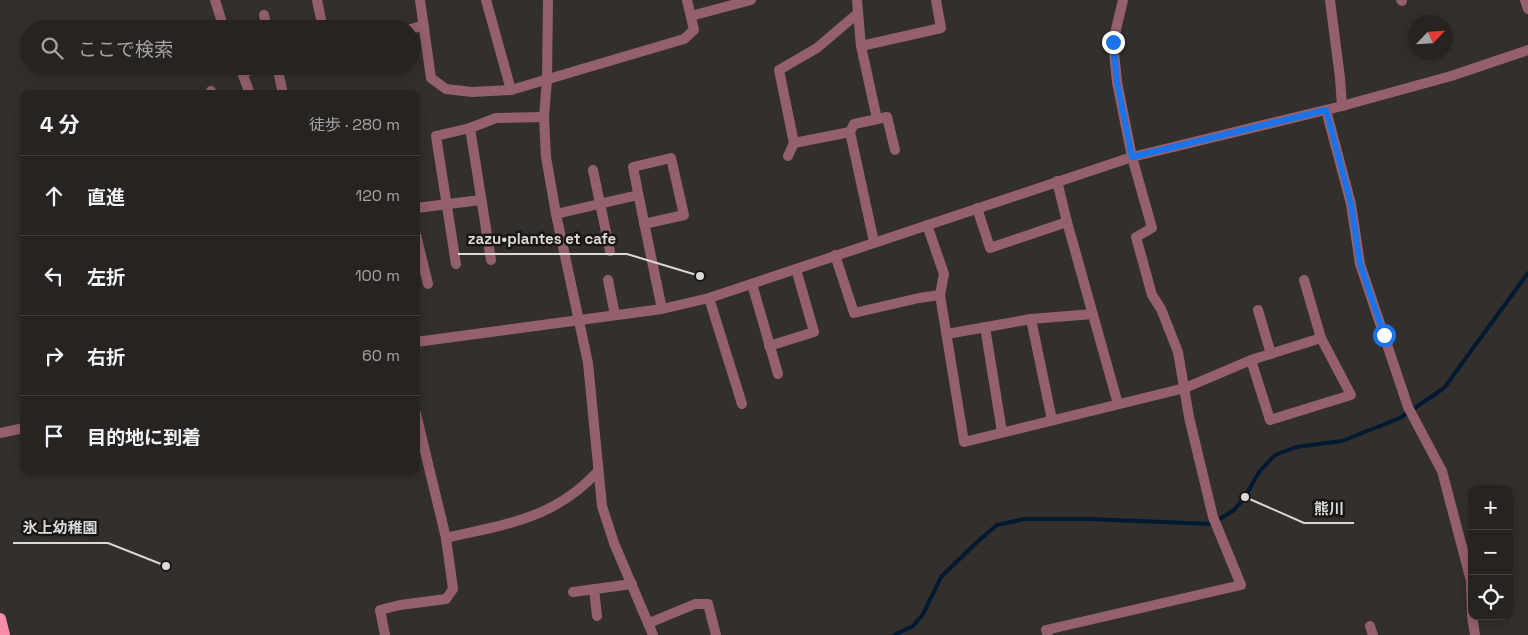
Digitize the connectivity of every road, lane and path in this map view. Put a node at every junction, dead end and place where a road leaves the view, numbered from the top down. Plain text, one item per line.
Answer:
1 (215, 0) edge
2 (317, 0) edge
3 (420, 0) edge
4 (486, 0) edge
5 (548, 0) edge
6 (687, 0) edge
7 (750, 0) edge
8 (857, 0) edge
9 (936, 0) edge
10 (1123, 0) edge
11 (1330, 0) edge
12 (1525, 0) edge
13 (1528, 9) edge
14 (858, 12) junction
15 (264, 15) dead end
16 (691, 16) junction
17 (221, 20) edge
18 (265, 20) edge
19 (321, 20) edge
20 (424, 25) junction
21 (420, 26) edge
22 (861, 46) junction
23 (1528, 50) edge
24 (243, 75) edge
25 (278, 75) edge
26 (547, 79) junction
27 (249, 90) edge
28 (282, 90) edge
29 (511, 90) junction
30 (1342, 106) junction
31 (1326, 110) junction
32 (544, 117) junction
33 (877, 119) junction
34 (470, 128) junction
35 (850, 132) junction
36 (794, 143) junction
37 (896, 150) dead end
38 (788, 156) dead end
39 (1132, 157) junction
40 (593, 170) dead end
41 (1057, 180) junction
42 (638, 195) junction
43 (480, 200) junction
44 (446, 204) junction
45 (600, 204) junction
46 (420, 207) edge
47 (977, 208) junction
48 (556, 214) junction
49 (1067, 222) junction
50 (644, 224) junction
51 (927, 224) junction
52 (874, 242) junction
53 (610, 250) dead end
54 (420, 251) edge
55 (835, 255) junction
56 (491, 260) dead end
57 (456, 264) dead end
58 (796, 269) junction
59 (608, 280) dead end
60 (1304, 280) dead end
61 (428, 284) dead end
62 (752, 284) junction
63 (940, 295) junction
64 (709, 298) junction
65 (662, 309) junction
66 (1258, 310) dead end
67 (1092, 314) junction
68 (614, 315) junction
69 (1031, 319) junction
70 (580, 320) junction
71 (985, 326) junction
72 (947, 334) junction
73 (1321, 338) junction
74 (420, 341) edge
75 (770, 346) junction
76 (1271, 354) junction
77 (1251, 360) junction
78 (778, 374) dead end
79 (1185, 388) junction
80 (742, 404) dead end
81 (1118, 404) junction
82 (1052, 420) junction
83 (20, 429) edge
84 (420, 431) edge
85 (1002, 432) junction
86 (0, 433) edge
87 (598, 471) junction
88 (446, 538) junction
89 (1469, 575) edge
90 (632, 584) junction
91 (594, 589) junction
92 (573, 592) dead end
93 (597, 616) dead end
94 (0, 618) edge
95 (1472, 620) edge
96 (649, 623) junction
97 (4, 635) edge
98 (385, 635) edge
99 (653, 635) edge
100 (716, 635) edge
101 (1048, 635) edge
102 (1474, 635) edge

1 - 17 street
2 - 19 street
3 - 20 street
4 - 29 street
5 - 26 street
6 - 16 street
7 - 16 street
8 - 14 street
9 - 22 street
10 - 39 street
11 - 30 street
12 - 13 street
14 - 22 street
14 - 36 street
15 - 18 street
16 - 26 street
20 - 21 street
20 - 29 street
22 - 33 street
23 - 30 street
24 - 27 street
25 - 28 street
26 - 29 street
26 - 32 street
30 - 31 street
31 - 39 street
31 - 89 street
32 - 34 street
32 - 48 street
33 - 35 street
33 - 37 street
34 - 43 street
34 - 44 street
35 - 36 street
35 - 52 street
36 - 38 street
39 - 41 street
39 - 79 street
40 - 45 street
41 - 47 street
41 - 49 street
42 - 45 street
42 - 50 street
42 - 50 street
43 - 44 street
43 - 56 street
44 - 46 street
44 - 57 street
45 - 48 street
45 - 53 street
47 - 49 street
47 - 51 street
48 - 70 street
49 - 67 street
50 - 65 street
51 - 52 street
51 - 63 street
52 - 55 street
54 - 61 street
55 - 58 street
55 - 63 street
58 - 62 street
58 - 75 street
59 - 68 street
60 - 73 street
62 - 64 street
62 - 75 street
63 - 72 street
64 - 65 street
64 - 80 street
65 - 68 street
66 - 76 street
67 - 69 street
67 - 81 street
68 - 70 street
69 - 71 street
69 - 82 street
70 - 74 street
70 - 87 street
71 - 72 street
71 - 85 street
72 - 85 street
73 - 76 street
73 - 77 street
75 - 78 street
76 - 77 street
77 - 79 street
79 - 81 street
79 - 101 street
81 - 82 street
82 - 85 street
83 - 86 street
84 - 88 street
87 - 88 street
87 - 90 street
88 - 98 street
90 - 91 street
90 - 96 street
91 - 92 street
91 - 93 street
94 - 97 main road
95 - 102 street
96 - 99 street
96 - 100 street

